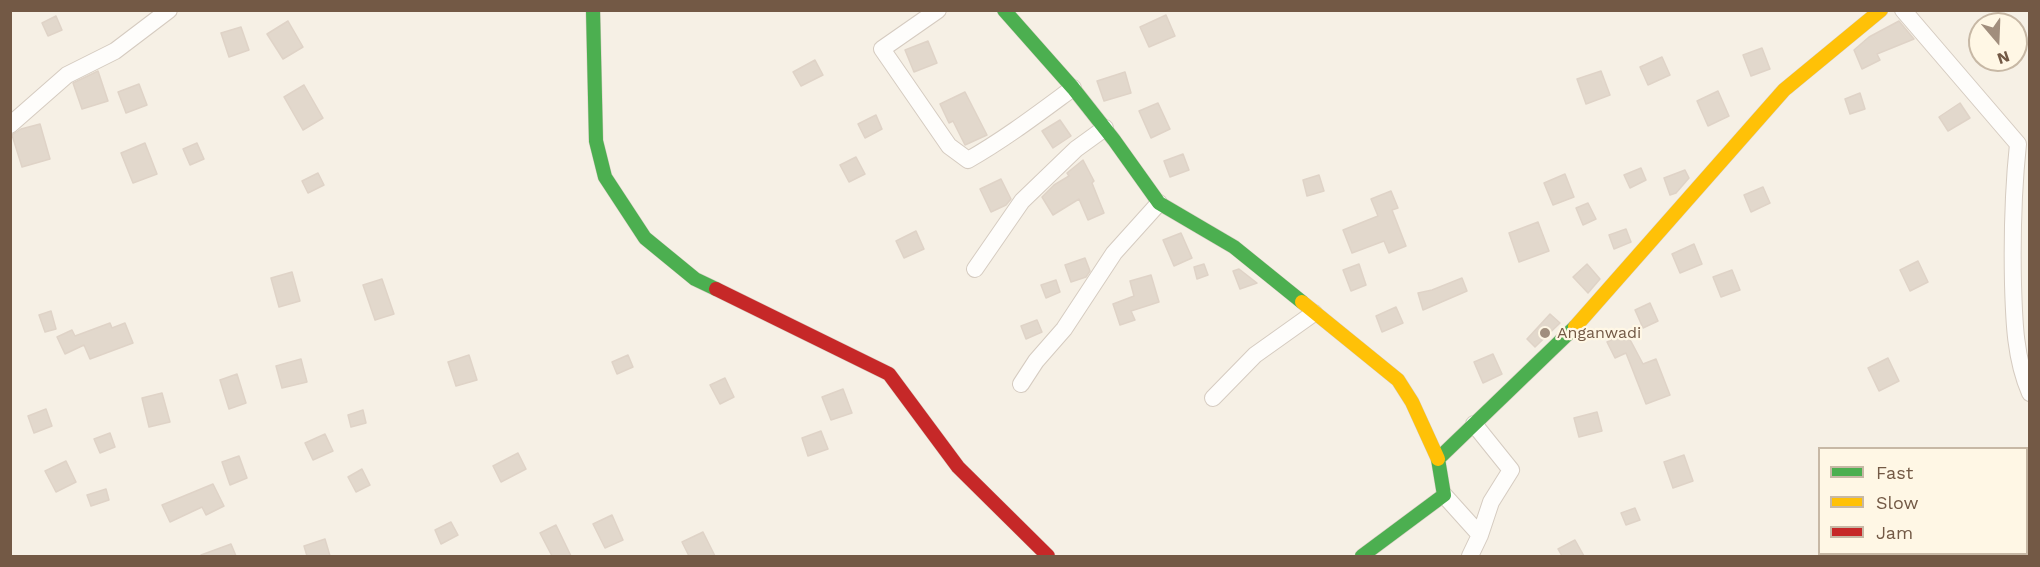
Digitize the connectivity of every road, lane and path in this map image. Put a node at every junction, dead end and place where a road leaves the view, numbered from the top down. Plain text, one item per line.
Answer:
1 (169, 10) edge
2 (593, 10) edge
3 (938, 10) edge
4 (1004, 10) edge
5 (1881, 10) edge
6 (1903, 10) edge
7 (1073, 88) junction
8 (10, 125) edge
9 (1105, 128) junction
10 (1159, 202) junction
11 (975, 269) dead end
12 (1314, 313) junction
13 (1021, 384) dead end
14 (2030, 393) edge
15 (1213, 398) dead end
16 (1474, 424) junction
17 (1437, 459) junction
18 (1444, 495) junction
19 (1480, 535) junction
20 (1048, 556) edge
21 (1362, 556) edge
22 (1470, 556) edge

1 - 8 street
2 - 20 street
3 - 7 street
4 - 7 street
5 - 16 street
6 - 14 street
7 - 9 street
9 - 10 street
9 - 11 street
10 - 12 street
10 - 13 street
12 - 15 street
12 - 17 street
16 - 17 street
16 - 19 street
17 - 18 street
18 - 19 street
18 - 21 street
19 - 22 street

